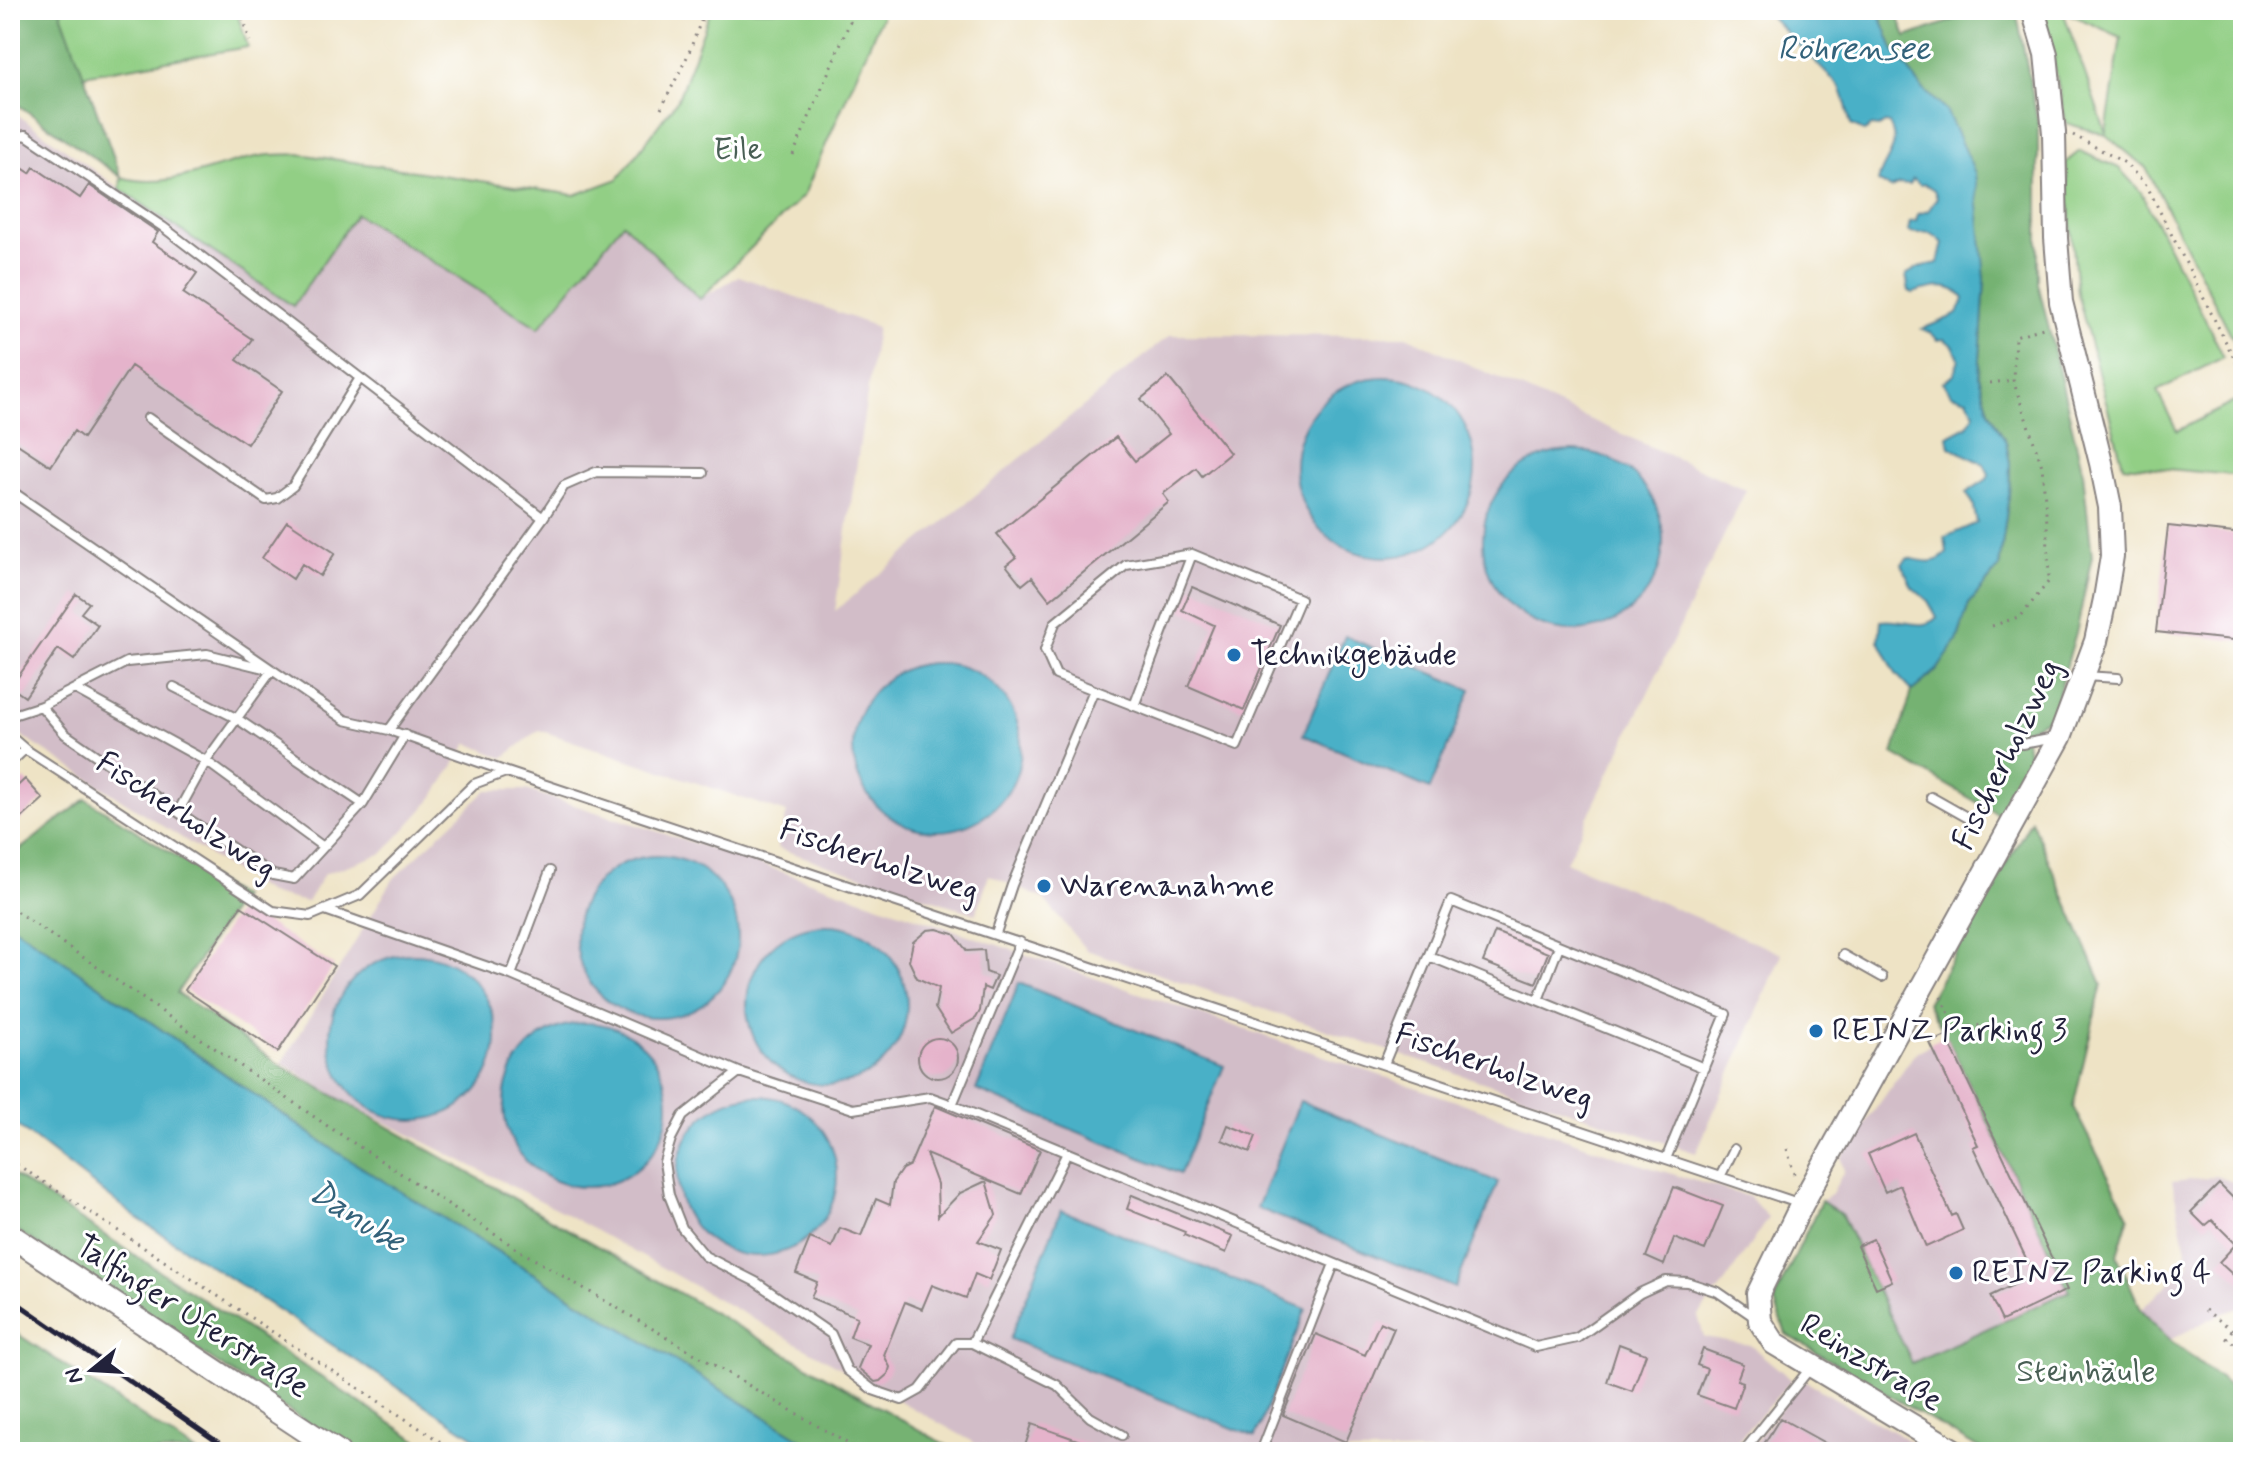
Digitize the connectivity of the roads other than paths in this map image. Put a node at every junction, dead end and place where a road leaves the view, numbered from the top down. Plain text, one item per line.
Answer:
1 (1909, 10) edge
2 (1921, 10) edge
3 (2033, 10) edge
4 (10, 138) edge
5 (360, 378) junction
6 (148, 418) dead end
7 (703, 473) dead end
8 (10, 490) edge
9 (543, 518) junction
10 (1192, 554) junction
11 (272, 670) junction
12 (2083, 676) junction
13 (2118, 678) dead end
14 (174, 687) dead end
15 (75, 689) junction
16 (1094, 690) junction
17 (41, 706) junction
18 (1134, 706) junction
19 (10, 716) edge
20 (236, 718) junction
21 (389, 730) junction
22 (405, 735) junction
23 (10, 736) edge
24 (2060, 737) junction
25 (2022, 744) dead end
26 (25, 749) junction
27 (206, 761) junction
28 (10, 763) edge
29 (507, 772) junction
30 (1931, 797) dead end
31 (363, 804) junction
32 (178, 812) junction
33 (1970, 819) dead end
34 (322, 846) junction
35 (550, 871) dead end
36 (325, 910) junction
37 (996, 933) junction
38 (1020, 942) junction
39 (1559, 946) junction
40 (1843, 955) dead end
41 (1429, 956) junction
42 (511, 975) junction
43 (1882, 977) dead end
44 (1538, 1000) junction
45 (1384, 1064) junction
46 (1704, 1068) junction
47 (739, 1072) junction
48 (952, 1105) junction
49 (1734, 1149) dead end
50 (1067, 1153) junction
51 (1666, 1159) junction
52 (1720, 1177) junction
53 (1802, 1204) junction
54 (10, 1235) edge
55 (1334, 1264) junction
56 (1760, 1321) junction
57 (972, 1343) junction
58 (1812, 1366) junction
59 (1122, 1435) dead end
60 (338, 1452) edge
61 (1261, 1452) edge
62 (1743, 1452) edge
63 (1956, 1452) edge

1 - 2 lane
3 - 12 street, Fischerholzweg
4 - 5 lane
5 - 6 lane
5 - 9 lane
7 - 9 lane
8 - 11 lane
9 - 21 lane
10 - 16 lane
10 - 18 lane
10 - 18 lane
11 - 15 lane
11 - 20 lane
11 - 21 lane
12 - 13 lane
12 - 24 street, Fischerholzweg
14 - 20 lane
15 - 17 lane
15 - 27 lane
16 - 18 lane
16 - 37 lane
17 - 19 lane
17 - 32 lane
20 - 27 lane
20 - 31 lane
21 - 22 lane
22 - 29 lane
22 - 31 lane
23 - 26 lane, Fischerholzweg
24 - 25 lane
24 - 53 street, Fischerholzweg
26 - 28 lane
26 - 36 lane, Fischerholzweg
27 - 32 lane
27 - 34 lane
29 - 36 lane, Fischerholzweg
29 - 37 lane, Fischerholzweg
30 - 33 lane
31 - 34 lane
32 - 34 lane
35 - 42 lane
36 - 42 lane
37 - 38 lane, Fischerholzweg
38 - 45 lane, Fischerholzweg
38 - 48 lane
39 - 41 lane
39 - 44 lane
39 - 46 lane
40 - 43 lane
41 - 44 lane
41 - 45 lane
42 - 47 lane
44 - 46 lane
45 - 51 lane, Fischerholzweg
46 - 51 lane
47 - 48 lane
47 - 57 lane
48 - 50 lane
49 - 52 lane
50 - 55 lane
50 - 57 lane
51 - 52 lane, Fischerholzweg
52 - 53 lane, Fischerholzweg
53 - 56 street, Fischerholzweg
54 - 60 street, Talfinger Uferstraße
55 - 56 lane
55 - 61 lane
56 - 58 street, Reinzstraße
57 - 59 lane
58 - 62 lane
58 - 63 street, Reinzstraße

